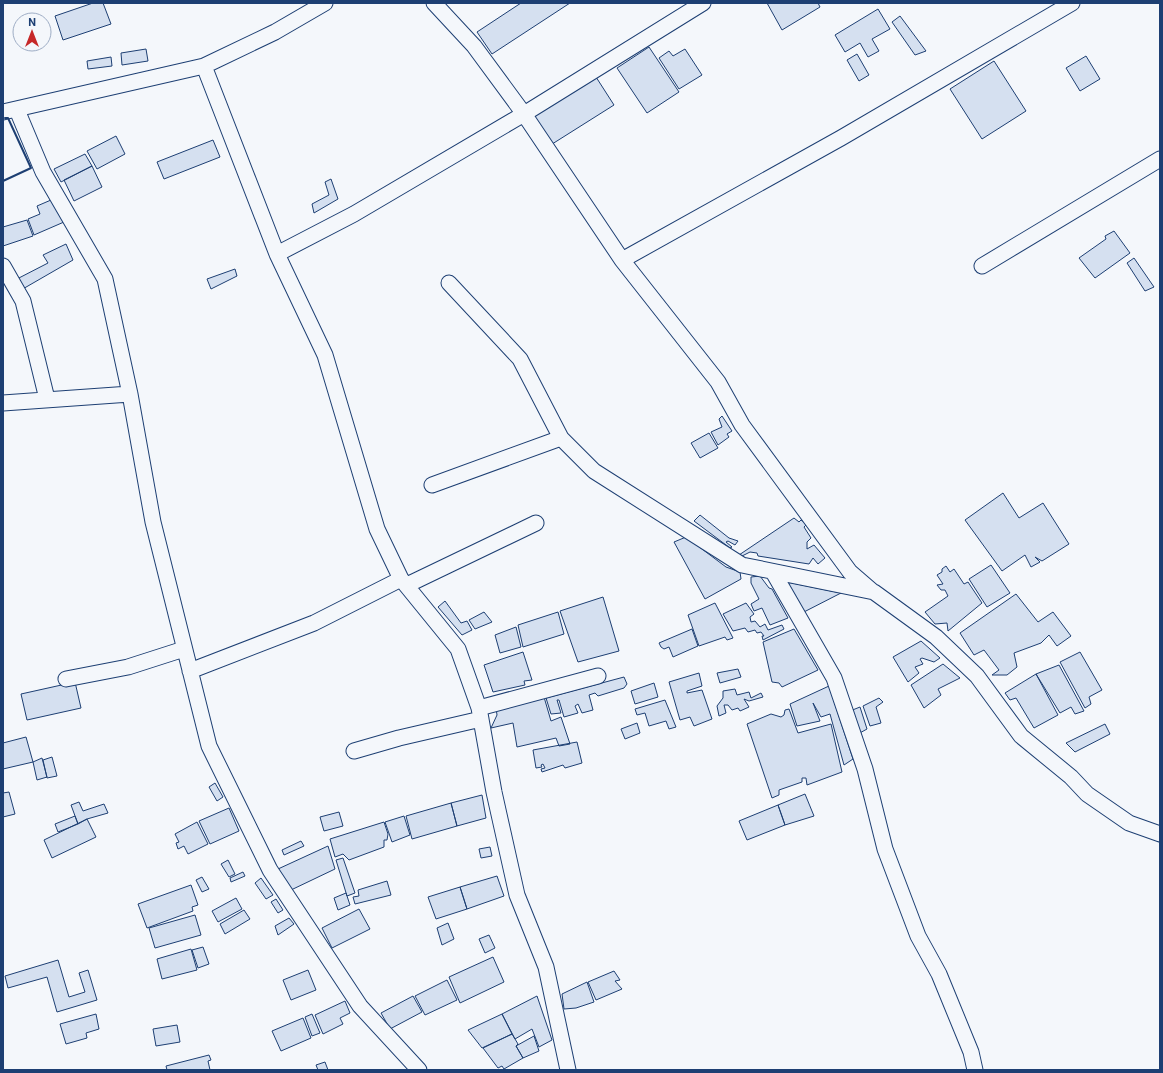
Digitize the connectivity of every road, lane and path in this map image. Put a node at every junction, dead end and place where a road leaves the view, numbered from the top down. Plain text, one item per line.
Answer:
1 (325, 3) edge
2 (434, 3) edge
3 (704, 3) edge
4 (1072, 3) edge
5 (204, 66) junction
6 (10, 111) edge
7 (524, 114) junction
8 (1160, 159) edge
9 (277, 254) junction
10 (622, 260) junction
11 (3, 266) edge
12 (982, 266) dead end
13 (449, 283) dead end
14 (130, 394) junction
15 (47, 399) junction
16 (3, 403) edge
17 (561, 438) junction
18 (432, 485) dead end
19 (536, 523) dead end
20 (773, 572) junction
21 (404, 582) junction
22 (874, 592) junction
23 (184, 649) junction
24 (190, 671) junction
25 (598, 676) dead end
26 (66, 679) dead end
27 (480, 713) junction
28 (354, 751) dead end
29 (1160, 834) edge
30 (419, 1070) edge
31 (568, 1070) edge
32 (975, 1070) edge

1 - 5 street
2 - 7 street
3 - 7 street
4 - 10 street
5 - 6 street
5 - 9 street
6 - 14 street
7 - 9 street
7 - 10 street
8 - 12 street
9 - 21 street
10 - 22 street
11 - 15 street
13 - 17 street
14 - 15 street
14 - 23 street
15 - 16 street
17 - 18 street
17 - 20 street
19 - 21 street
20 - 22 street
20 - 32 street
21 - 24 street
21 - 27 street
22 - 29 street
23 - 24 street
23 - 26 street
24 - 30 street
25 - 27 street
27 - 28 street
27 - 31 street

